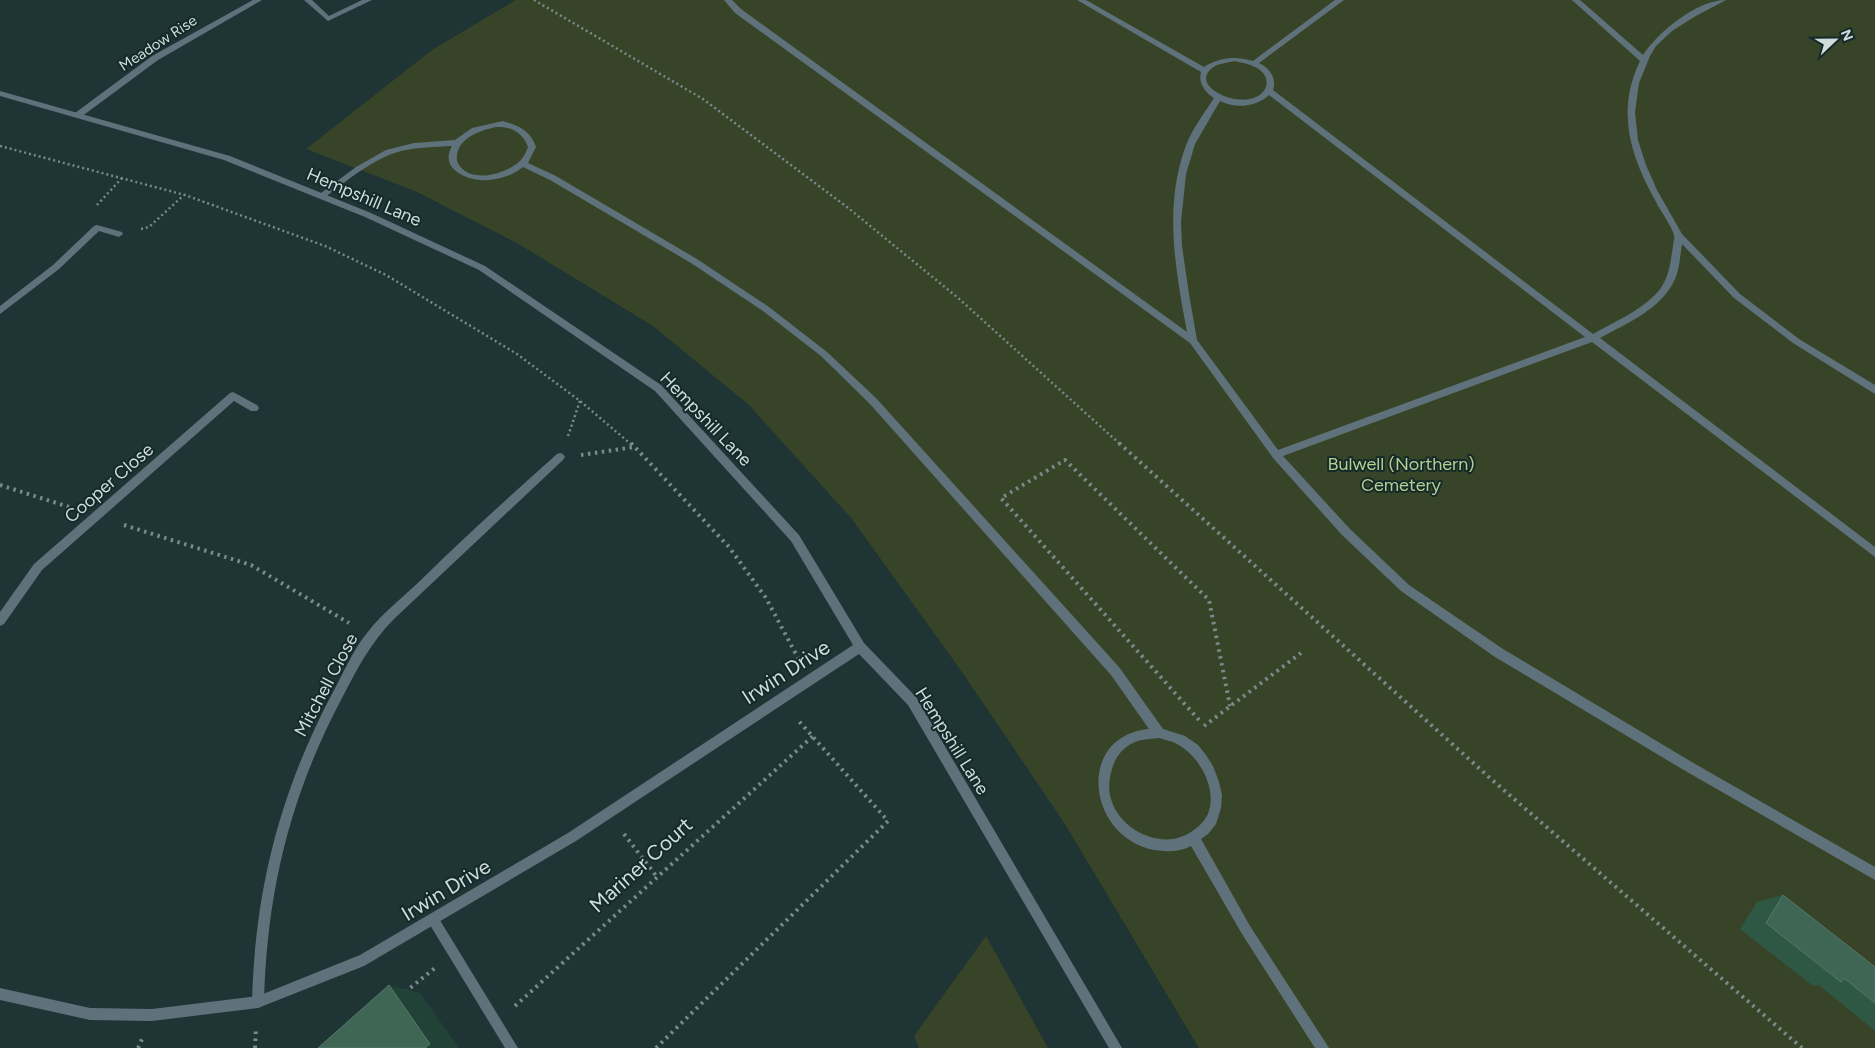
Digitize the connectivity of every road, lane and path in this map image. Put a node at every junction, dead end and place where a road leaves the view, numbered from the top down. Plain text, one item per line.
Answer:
1 (258, 0) edge
2 (308, 0) edge
3 (368, 0) edge
4 (534, 0) edge
5 (728, 0) edge
6 (1081, 0) edge
7 (1340, 0) edge
8 (1576, 0) edge
9 (1722, 0) edge
10 (1331, 3) edge
11 (1643, 59) junction
12 (1253, 64) junction
13 (1204, 70) junction
14 (1270, 92) junction
15 (0, 93) edge
16 (1218, 98) junction
17 (78, 115) junction
18 (457, 143) junction
19 (0, 146) edge
20 (522, 164) junction
21 (122, 178) junction
22 (185, 195) junction
23 (321, 196) junction
24 (97, 228) junction
25 (119, 234) joint
26 (1679, 236) junction
27 (0, 312) edge
28 (1593, 338) junction
29 (1193, 341) junction
30 (1875, 390) edge
31 (580, 401) junction
32 (254, 408) dead end
33 (635, 447) junction
34 (1276, 455) junction
35 (560, 458) junction
36 (0, 485) edge
37 (96, 516) junction
38 (1875, 553) edge
39 (0, 621) edge
40 (371, 636) junction
41 (860, 647) junction
42 (1301, 653) dead end
43 (808, 682) junction
44 (780, 700) junction
45 (1230, 706) junction
46 (1204, 726) junction
47 (1159, 733) junction
48 (812, 736) junction
49 (1184, 741) junction
50 (609, 813) junction
51 (1193, 837) junction
52 (1875, 874) edge
53 (657, 877) junction
54 (434, 921) junction
55 (452, 953) junction
56 (0, 994) edge
57 (399, 997) edge
58 (258, 1002) junction
59 (497, 1022) junction
60 (512, 1048) edge
61 (656, 1048) edge
62 (1116, 1048) edge
63 (1323, 1048) edge
64 (1802, 1048) edge

1 - 17 street, Meadow Rise
2 - 3 street
4 - 64 path
5 - 29 street
6 - 13 street
7 - 10 street
8 - 11 street
9 - 11 street
10 - 12 street
11 - 26 street
12 - 13 street
12 - 14 street
13 - 16 street
14 - 16 street
14 - 28 street
15 - 17 street, Hempshill Lane
16 - 29 street
17 - 23 street, Hempshill Lane
18 - 20 street
18 - 20 street
18 - 23 street
19 - 21 path
20 - 47 street
21 - 22 path
21 - 24 path
22 - 25 path
22 - 31 path
23 - 41 street, Hempshill Lane
24 - 25 street
24 - 27 street
26 - 28 street
26 - 30 street
28 - 34 street
28 - 38 street
29 - 34 street
31 - 33 path
31 - 35 path
32 - 37 street, Cooper Close
33 - 35 path
33 - 43 path
34 - 52 street
35 - 40 street, Mitchell Close
36 - 37 path
37 - 39 street, Cooper Close
37 - 40 path
40 - 58 street, Mitchell Close
41 - 43 street, Irwin Drive
41 - 62 street, Hempshill Lane
42 - 45 path
43 - 44 street, Irwin Drive
44 - 48 path
44 - 50 street, Irwin Drive
45 - 46 path
45 - 46 path
46 - 49 path
47 - 49 street
47 - 51 street
48 - 53 path, Mariner Court
48 - 61 path
49 - 51 street
50 - 53 path
50 - 54 street, Irwin Drive
51 - 63 street
53 - 59 path, Mariner Court
54 - 55 street
54 - 58 street, Irwin Drive
55 - 57 path
55 - 59 street
56 - 58 street, Irwin Drive
59 - 60 street

